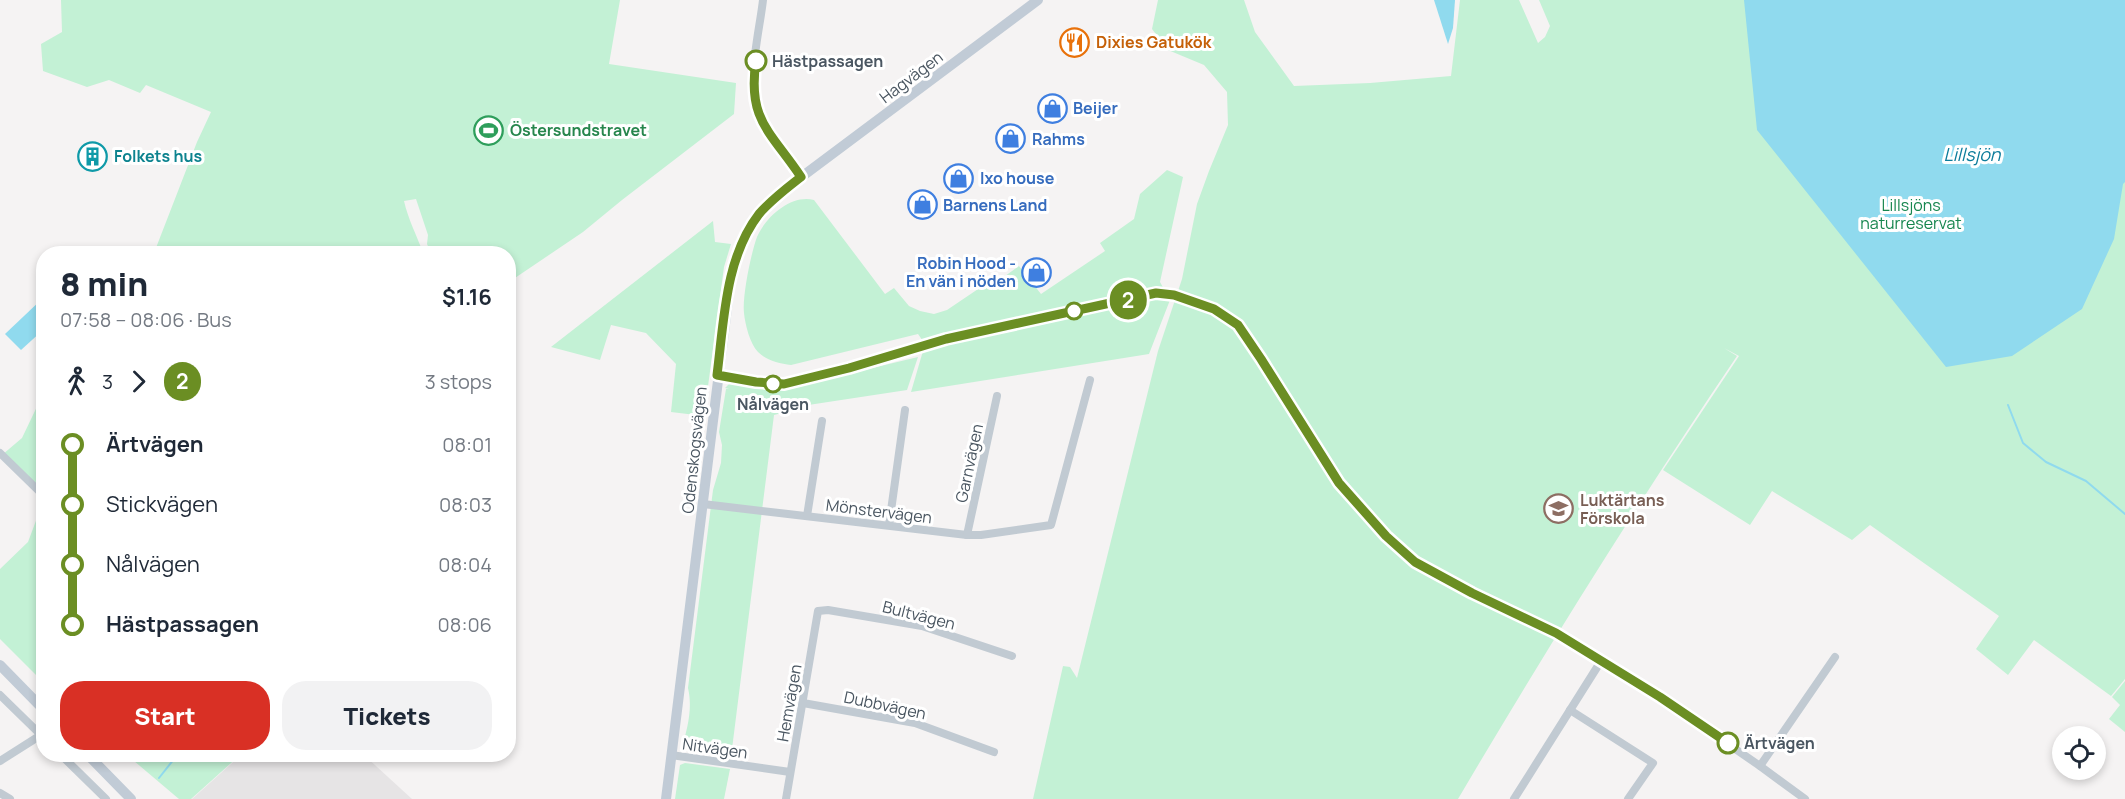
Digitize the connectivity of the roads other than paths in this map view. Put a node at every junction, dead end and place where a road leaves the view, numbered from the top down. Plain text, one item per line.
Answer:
1 (764, 0) edge
2 (1038, 0) edge
3 (801, 177) junction
4 (1090, 380) dead end
5 (997, 396) dead end
6 (905, 410) dead end
7 (822, 421) dead end
8 (0, 453) edge
9 (36, 488) edge
10 (703, 504) junction
11 (807, 516) junction
12 (889, 525) junction
13 (967, 535) junction
14 (818, 611) joint
15 (1556, 633) dead end
16 (1012, 656) dead end
17 (1835, 657) dead end
18 (1600, 661) junction
19 (0, 665) edge
20 (0, 695) edge
21 (36, 702) edge
22 (803, 703) junction
23 (1570, 710) junction
24 (36, 731) edge
25 (36, 740) edge
26 (994, 752) dead end
27 (671, 755) junction
28 (0, 761) edge
29 (68, 762) edge
30 (95, 762) edge
31 (1761, 766) junction
32 (790, 772) junction
33 (0, 793) edge
34 (10, 799) edge
35 (106, 799) edge
36 (131, 799) edge
37 (666, 799) edge
38 (786, 799) edge
39 (1514, 799) edge
40 (1628, 799) edge
41 (1805, 799) edge

1 - 3 street
2 - 3 street, Hagvägen
3 - 10 street, Odenskogsvägen
4 - 13 street, Mönstervägen
5 - 13 street, Garnvägen
6 - 12 street
7 - 11 street
8 - 9 street
10 - 11 street, Mönstervägen
10 - 27 street, Odenskogsvägen
11 - 12 street, Mönstervägen
12 - 13 street, Mönstervägen
14 - 16 street, Bultvägen
14 - 22 street, Hemvägen
15 - 18 street
17 - 31 street
18 - 23 street
18 - 31 street
19 - 21 street
20 - 24 street
22 - 26 street, Dubbvägen
22 - 32 street, Hemvägen
23 - 39 street
23 - 40 street
25 - 28 street
27 - 32 street, Nitvägen
27 - 37 street, Odenskogsvägen
29 - 35 street
30 - 36 street
31 - 41 street
32 - 38 street, Hemvägen
33 - 34 street

